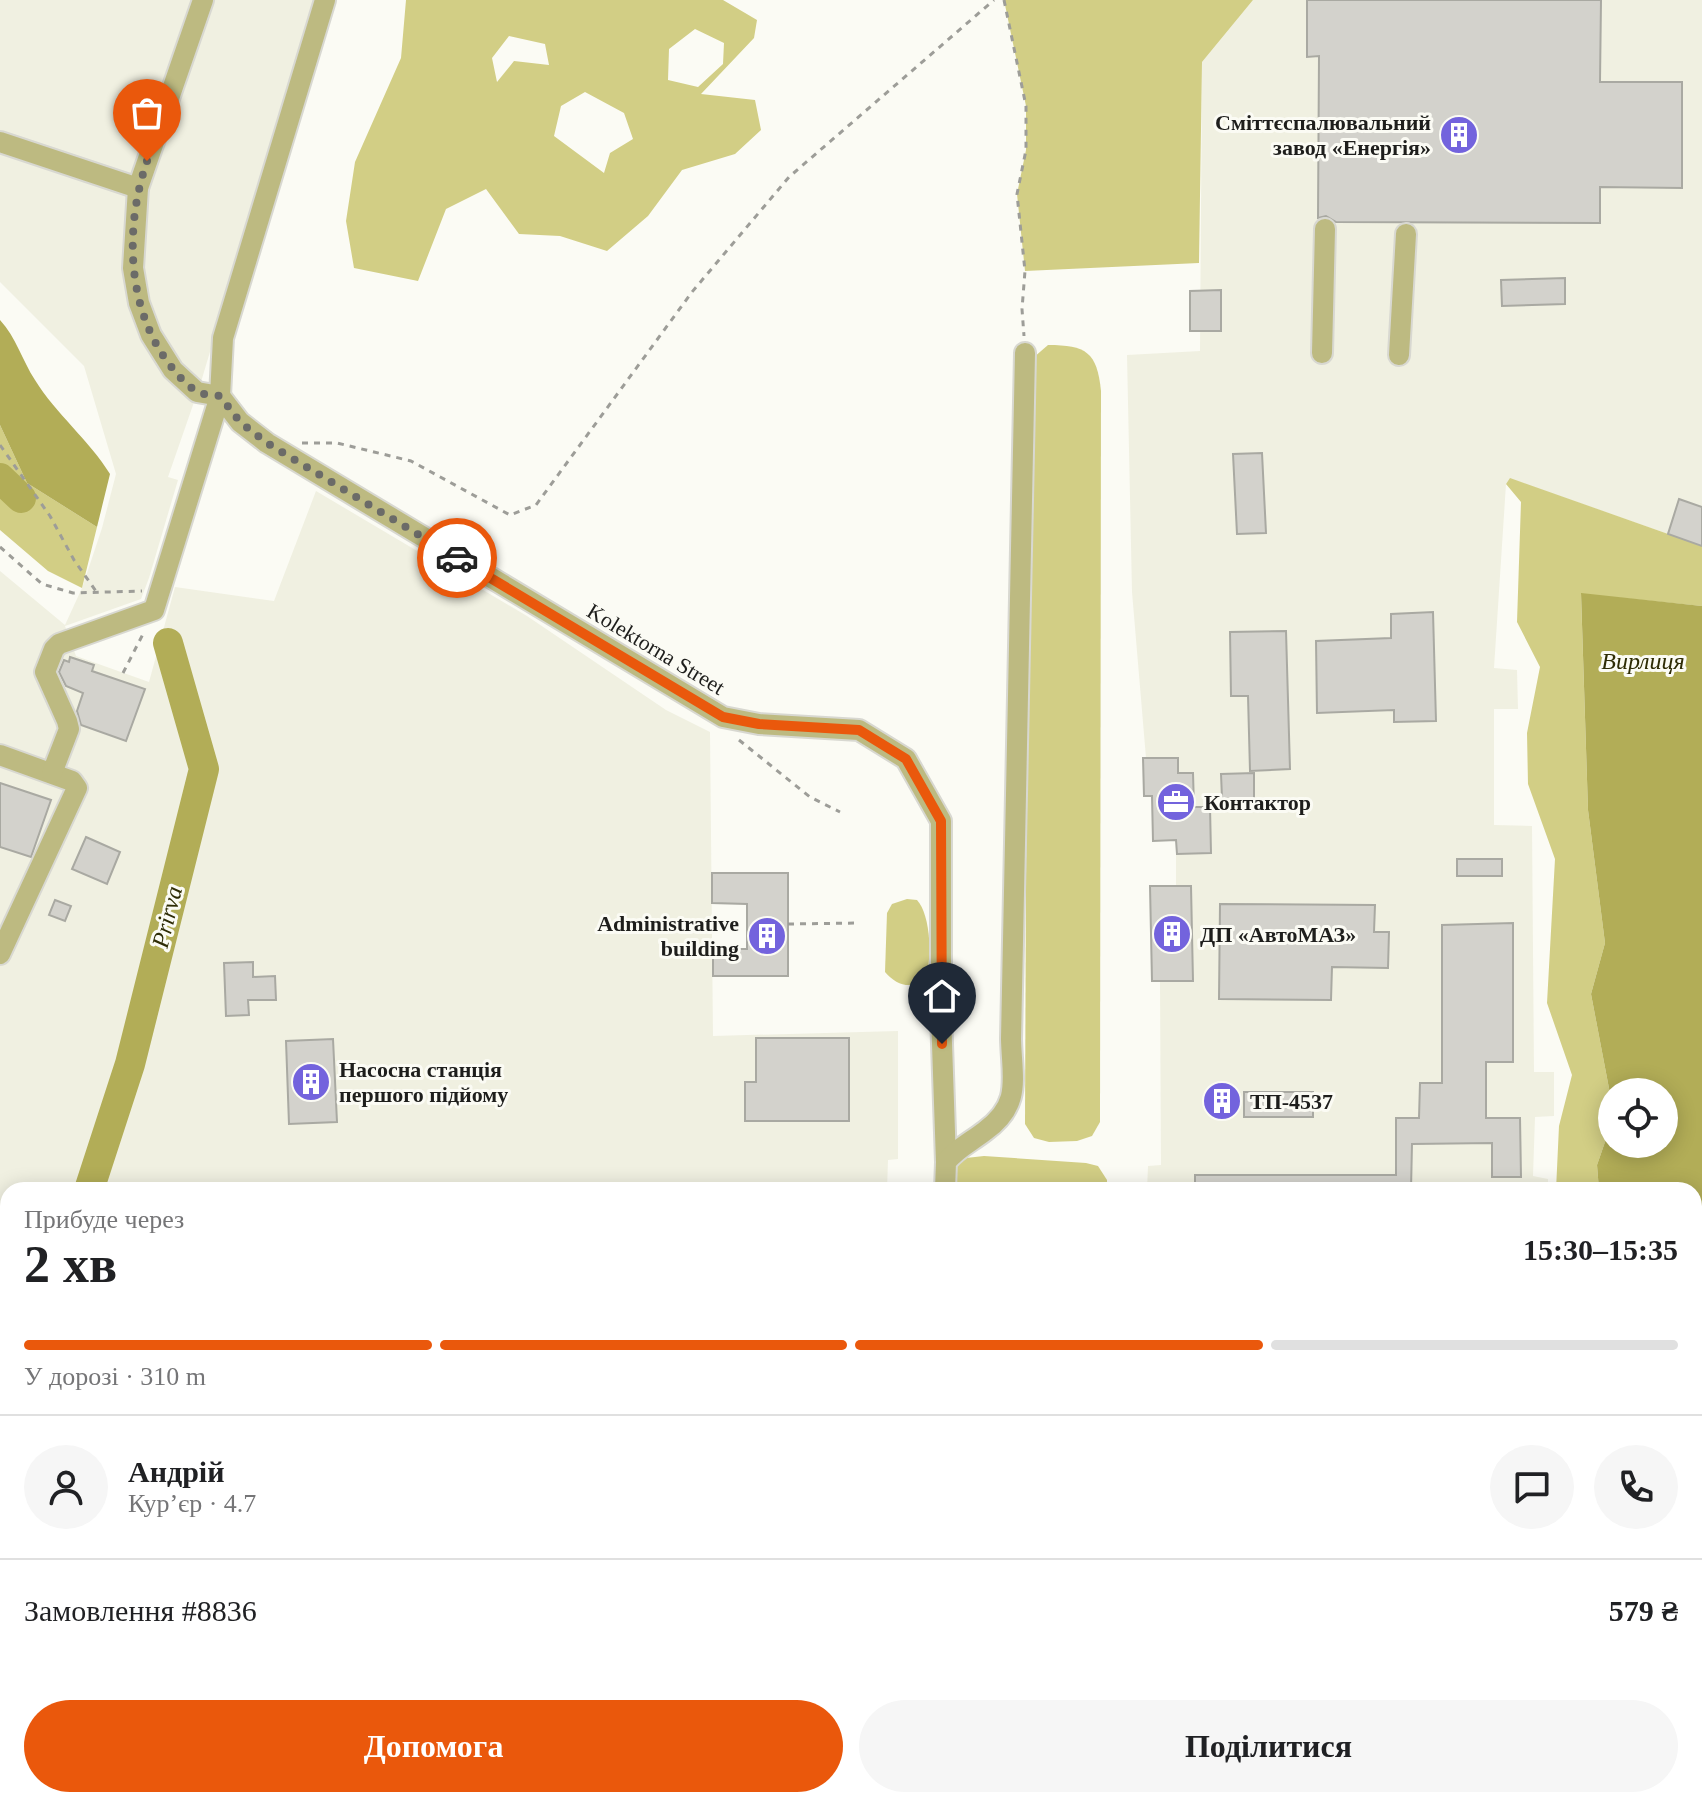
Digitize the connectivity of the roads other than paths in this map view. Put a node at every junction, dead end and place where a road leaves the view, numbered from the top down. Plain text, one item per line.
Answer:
1 (203, 0) edge
2 (325, 0) edge
3 (0, 142) edge
4 (138, 188) junction
5 (1325, 229) dead end
6 (1406, 234) dead end
7 (1025, 353) road end
8 (1322, 353) dead end
9 (1399, 355) dead end
10 (220, 396) junction
11 (0, 755) edge
12 (52, 773) junction
13 (0, 954) edge
14 (946, 1162) junction
15 (945, 1182) edge

1 - 4 street
2 - 10 street
3 - 4 street
4 - 10 street
5 - 8 street
6 - 9 street
7 - 14 street
10 - 12 street
10 - 14 street, Kolektorna Street
11 - 12 street
12 - 13 street
14 - 15 street, Kolektorna Street

